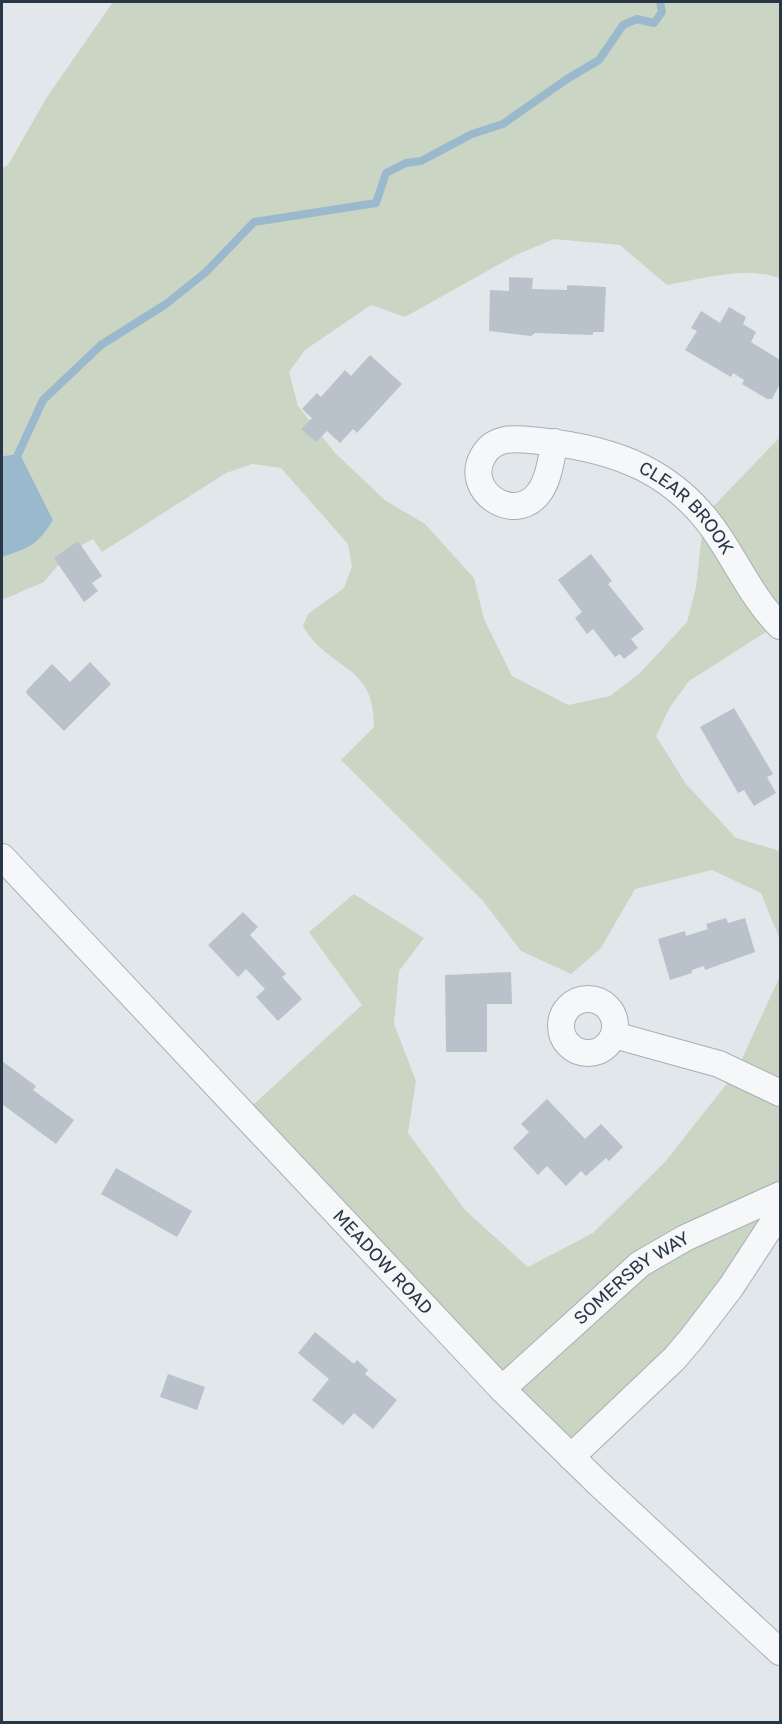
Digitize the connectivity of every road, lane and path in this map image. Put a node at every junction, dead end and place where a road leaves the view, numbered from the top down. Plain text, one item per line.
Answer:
1 (555, 442) dead end
2 (780, 626) edge
3 (2, 856) edge
4 (614, 1035) dead end
5 (780, 1093) edge
6 (780, 1195) edge
7 (780, 1212) edge
8 (502, 1389) junction
9 (571, 1456) junction
10 (780, 1652) edge

1 - 2 street, CLEAR BROOK
3 - 8 street, MEADOW ROAD
4 - 5 street
6 - 8 street, SOMERSBY WAY
7 - 9 street
8 - 9 street, MEADOW ROAD
9 - 10 street, MEADOW ROAD

